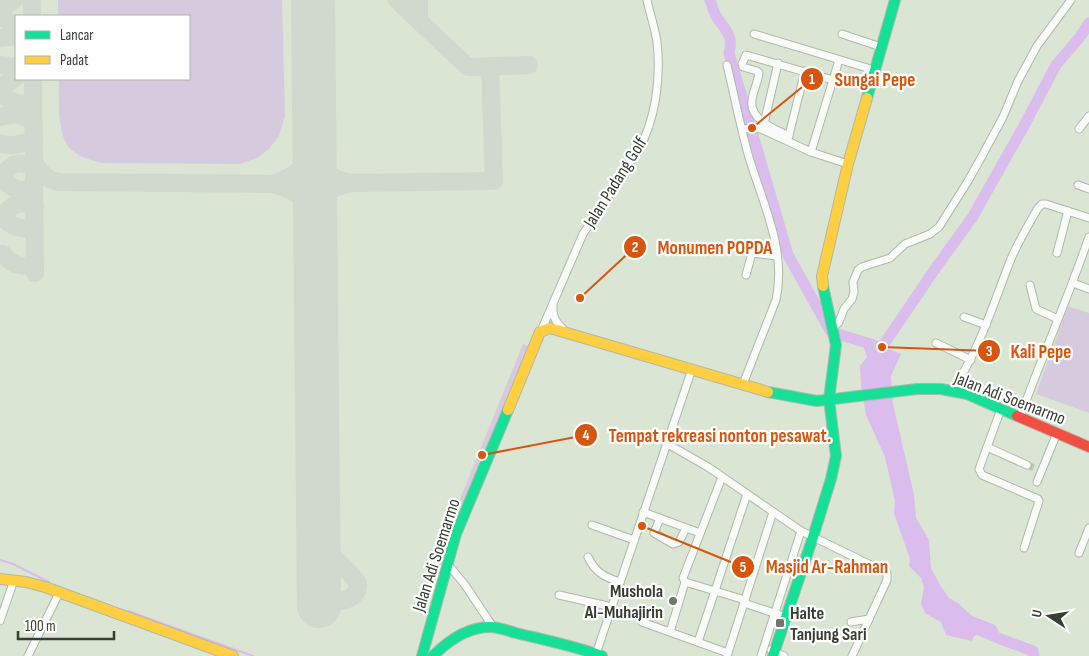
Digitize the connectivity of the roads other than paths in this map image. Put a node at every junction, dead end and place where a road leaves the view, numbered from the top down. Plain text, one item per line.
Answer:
1 (647, 0) edge
2 (895, 0) edge
3 (1071, 0) edge
4 (754, 34) dead end
5 (842, 34) dead end
6 (881, 47) junction
7 (839, 60) junction
8 (778, 63) junction
9 (727, 65) dead end
10 (874, 70) junction
11 (805, 71) junction
12 (833, 80) junction
13 (1089, 116) edge
14 (764, 124) junction
15 (749, 129) junction
16 (1079, 129) dead end
17 (788, 139) junction
18 (810, 152) junction
19 (848, 164) junction
20 (1078, 185) dead end
21 (1089, 189) edge
22 (1068, 210) junction
23 (1089, 218) edge
24 (1089, 237) edge
25 (1057, 253) dead end
26 (777, 256) junction
27 (746, 275) dead end
28 (1073, 283) junction
29 (1030, 285) dead end
30 (1089, 289) edge
31 (553, 300) junction
32 (964, 317) dead end
33 (1058, 319) junction
34 (986, 325) junction
35 (833, 329) junction
36 (545, 330) junction
37 (569, 333) junction
38 (936, 344) dead end
39 (530, 355) junction
40 (971, 360) junction
41 (692, 369) junction
42 (743, 384) junction
43 (952, 390) junction
44 (829, 399) junction
45 (1001, 409) junction
46 (1020, 417) junction
47 (1058, 433) junction
48 (666, 443) junction
49 (1089, 447) edge
50 (987, 448) junction
51 (1027, 465) tunnel mouth
52 (722, 477) junction
53 (1038, 482) dead end
54 (747, 494) junction
55 (643, 512) junction
56 (773, 512) junction
57 (660, 518) junction
58 (592, 525) dead end
59 (686, 528) junction
60 (1089, 528) edge
61 (800, 531) junction
62 (700, 533) junction
63 (813, 537) junction
64 (634, 540) junction
65 (796, 546) junction
66 (1024, 548) dead end
67 (809, 550) junction
68 (1079, 553) dead end
69 (588, 557) dead end
70 (447, 563) junction
71 (0, 579) edge
72 (14, 580) junction
73 (620, 582) junction
74 (685, 582) junction
75 (715, 592) junction
76 (59, 593) junction
77 (559, 595) dead end
78 (744, 602) junction
79 (612, 607) junction
80 (775, 613) junction
81 (786, 617) junction
82 (869, 619) junction
83 (0, 621) edge
84 (642, 622) dead end
85 (850, 622) dead end
86 (493, 627) junction
87 (670, 632) junction
88 (698, 642) junction
89 (764, 647) junction
90 (728, 654) edge
91 (777, 654) edge
92 (599, 655) edge
93 (28, 656) edge
94 (233, 656) edge
95 (422, 656) edge
96 (434, 656) edge
97 (761, 656) edge
98 (852, 656) edge

1 - 31 street, Jalan Padang Golf
2 - 6 main road
3 - 35 street
4 - 7 street
5 - 6 street
6 - 10 main road
7 - 10 street
7 - 12 street
8 - 11 street
8 - 14 street
8 - 14 street
9 - 15 street
10 - 19 main road
11 - 12 street
11 - 17 street
12 - 18 street
13 - 16 street
14 - 17 street
15 - 17 street
15 - 26 street
17 - 18 street
18 - 19 street
19 - 35 main road
20 - 21 street
22 - 23 street
22 - 25 street
22 - 34 street
24 - 28 street
26 - 27 street
26 - 42 street
28 - 30 street
28 - 33 street
29 - 33 street
31 - 36 street, Jalan Padang Golf
31 - 37 street
32 - 34 street
33 - 46 street
34 - 40 street
35 - 44 main road
36 - 37 main road
36 - 39 main road, Jalan Adi Soemarmo
37 - 39 main road, Jalan Adi Soemarmo
37 - 41 main road
38 - 40 street
39 - 70 main road, Jalan Adi Soemarmo
40 - 43 street
41 - 42 main road
41 - 48 street
42 - 44 main road
43 - 44 main road, Jalan Adi Soemarmo
43 - 45 main road, Jalan Adi Soemarmo
44 - 63 main road
45 - 46 main road, Jalan Adi Soemarmo
45 - 50 street
46 - 47 main road, Jalan Adi Soemarmo
47 - 49 main road, Jalan Adi Soemarmo
47 - 53 street
48 - 52 street
48 - 55 street
50 - 51 street
50 - 66 street
52 - 54 street
52 - 62 street
54 - 56 street
54 - 75 street
55 - 57 street
55 - 64 street
56 - 61 street
56 - 78 street
57 - 59 street
57 - 59 street
58 - 64 street
59 - 62 street
60 - 68 street
61 - 63 street
61 - 65 street
62 - 74 street
63 - 67 main road
63 - 82 street
64 - 73 street
65 - 67 street
65 - 80 street
67 - 81 main road
69 - 73 street
70 - 86 street
70 - 95 main road, Jalan Adi Soemarmo
71 - 72 main road
72 - 76 main road
72 - 83 street
73 - 79 street
74 - 75 street
74 - 87 street
75 - 78 street
75 - 88 street
76 - 93 street
76 - 94 main road
77 - 79 street
78 - 80 street
78 - 90 street
79 - 92 street
80 - 81 street
80 - 89 street
81 - 91 main road
82 - 85 street
82 - 98 street
84 - 87 street
86 - 92 main road
86 - 96 main road
87 - 88 street
88 - 90 street
89 - 91 street
89 - 97 street

